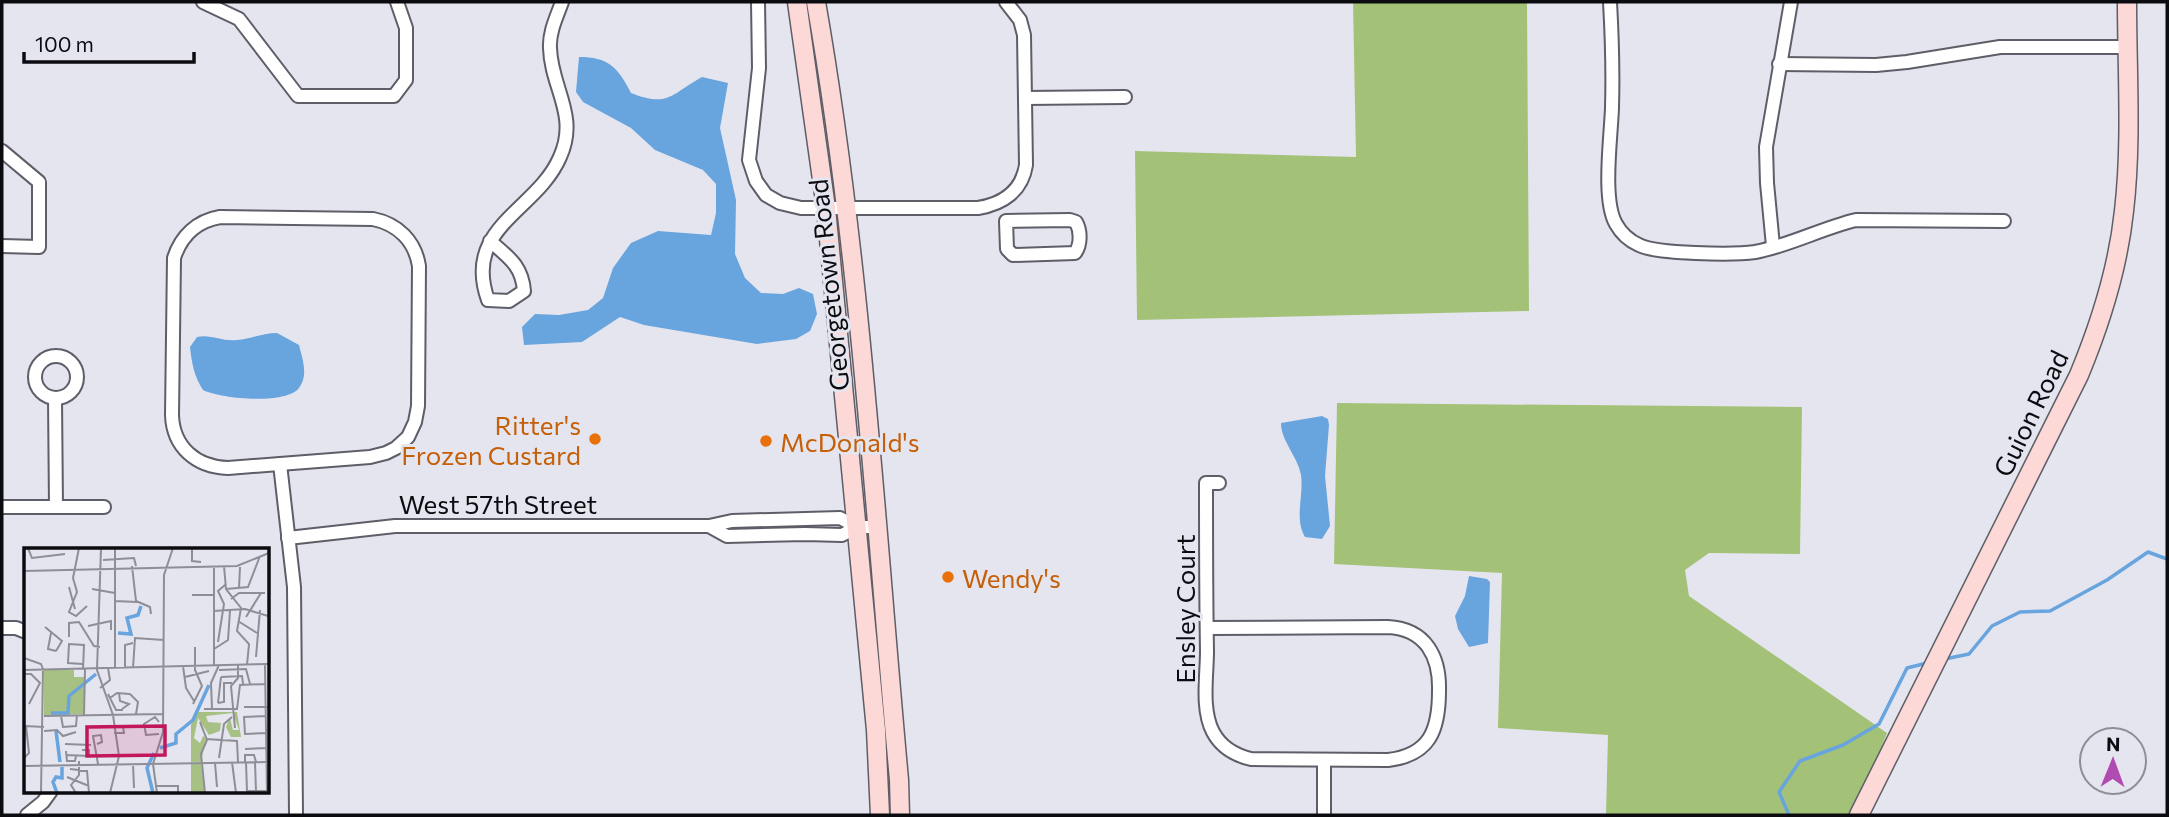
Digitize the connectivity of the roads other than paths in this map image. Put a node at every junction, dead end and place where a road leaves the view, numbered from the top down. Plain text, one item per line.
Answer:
1 (203, 2) edge
2 (397, 2) edge
3 (562, 2) edge
4 (758, 2) edge
5 (797, 2) edge
6 (817, 2) edge
7 (1006, 2) edge
8 (1610, 2) edge
9 (1791, 2) edge
10 (2127, 2) edge
11 (2127, 47) junction
12 (1779, 64) junction
13 (1125, 97) dead end
14 (1025, 98) junction
15 (2, 151) edge
16 (998, 203) junction
17 (826, 208) junction
18 (847, 209) junction
19 (1006, 221) junction
20 (2004, 221) dead end
21 (489, 241) junction
22 (2, 246) edge
23 (1773, 246) junction
24 (55, 398) dead end
25 (280, 464) junction
26 (1219, 483) dead end
27 (2, 507) edge
28 (56, 507) junction
29 (104, 507) dead end
30 (857, 527) junction
31 (877, 527) junction
32 (288, 538) junction
33 (2, 628) edge
34 (1206, 628) junction
35 (24, 631) edge
36 (1324, 760) junction
37 (50, 792) edge
38 (27, 815) edge
39 (296, 815) edge
40 (880, 815) edge
41 (900, 815) edge
42 (1324, 815) edge
43 (1859, 815) edge

1 - 2 street
3 - 21 street
4 - 17 street
5 - 17 main road, Georgetown Road
6 - 18 main road, Georgetown Road
7 - 14 street
8 - 23 street
9 - 12 street
10 - 11 main road, Guion Road
11 - 12 street
11 - 43 main road, Guion Road
12 - 23 street
13 - 14 street
14 - 16 street
15 - 22 street
16 - 18 street
16 - 19 street
17 - 18 street
17 - 30 main road, Georgetown Road
18 - 31 main road, Georgetown Road
19 - 19 street
20 - 23 street
21 - 21 street
24 - 28 street
25 - 25 street
25 - 32 street
26 - 34 street, Ensley Court
27 - 28 street
28 - 29 street
30 - 31 street, West 57th Street
30 - 32 street, West 57th Street
30 - 40 main road, Georgetown Road
31 - 41 main road, Georgetown Road
32 - 39 street
33 - 35 street
34 - 36 street, Ensley Court
34 - 36 street
36 - 42 street
37 - 38 street

